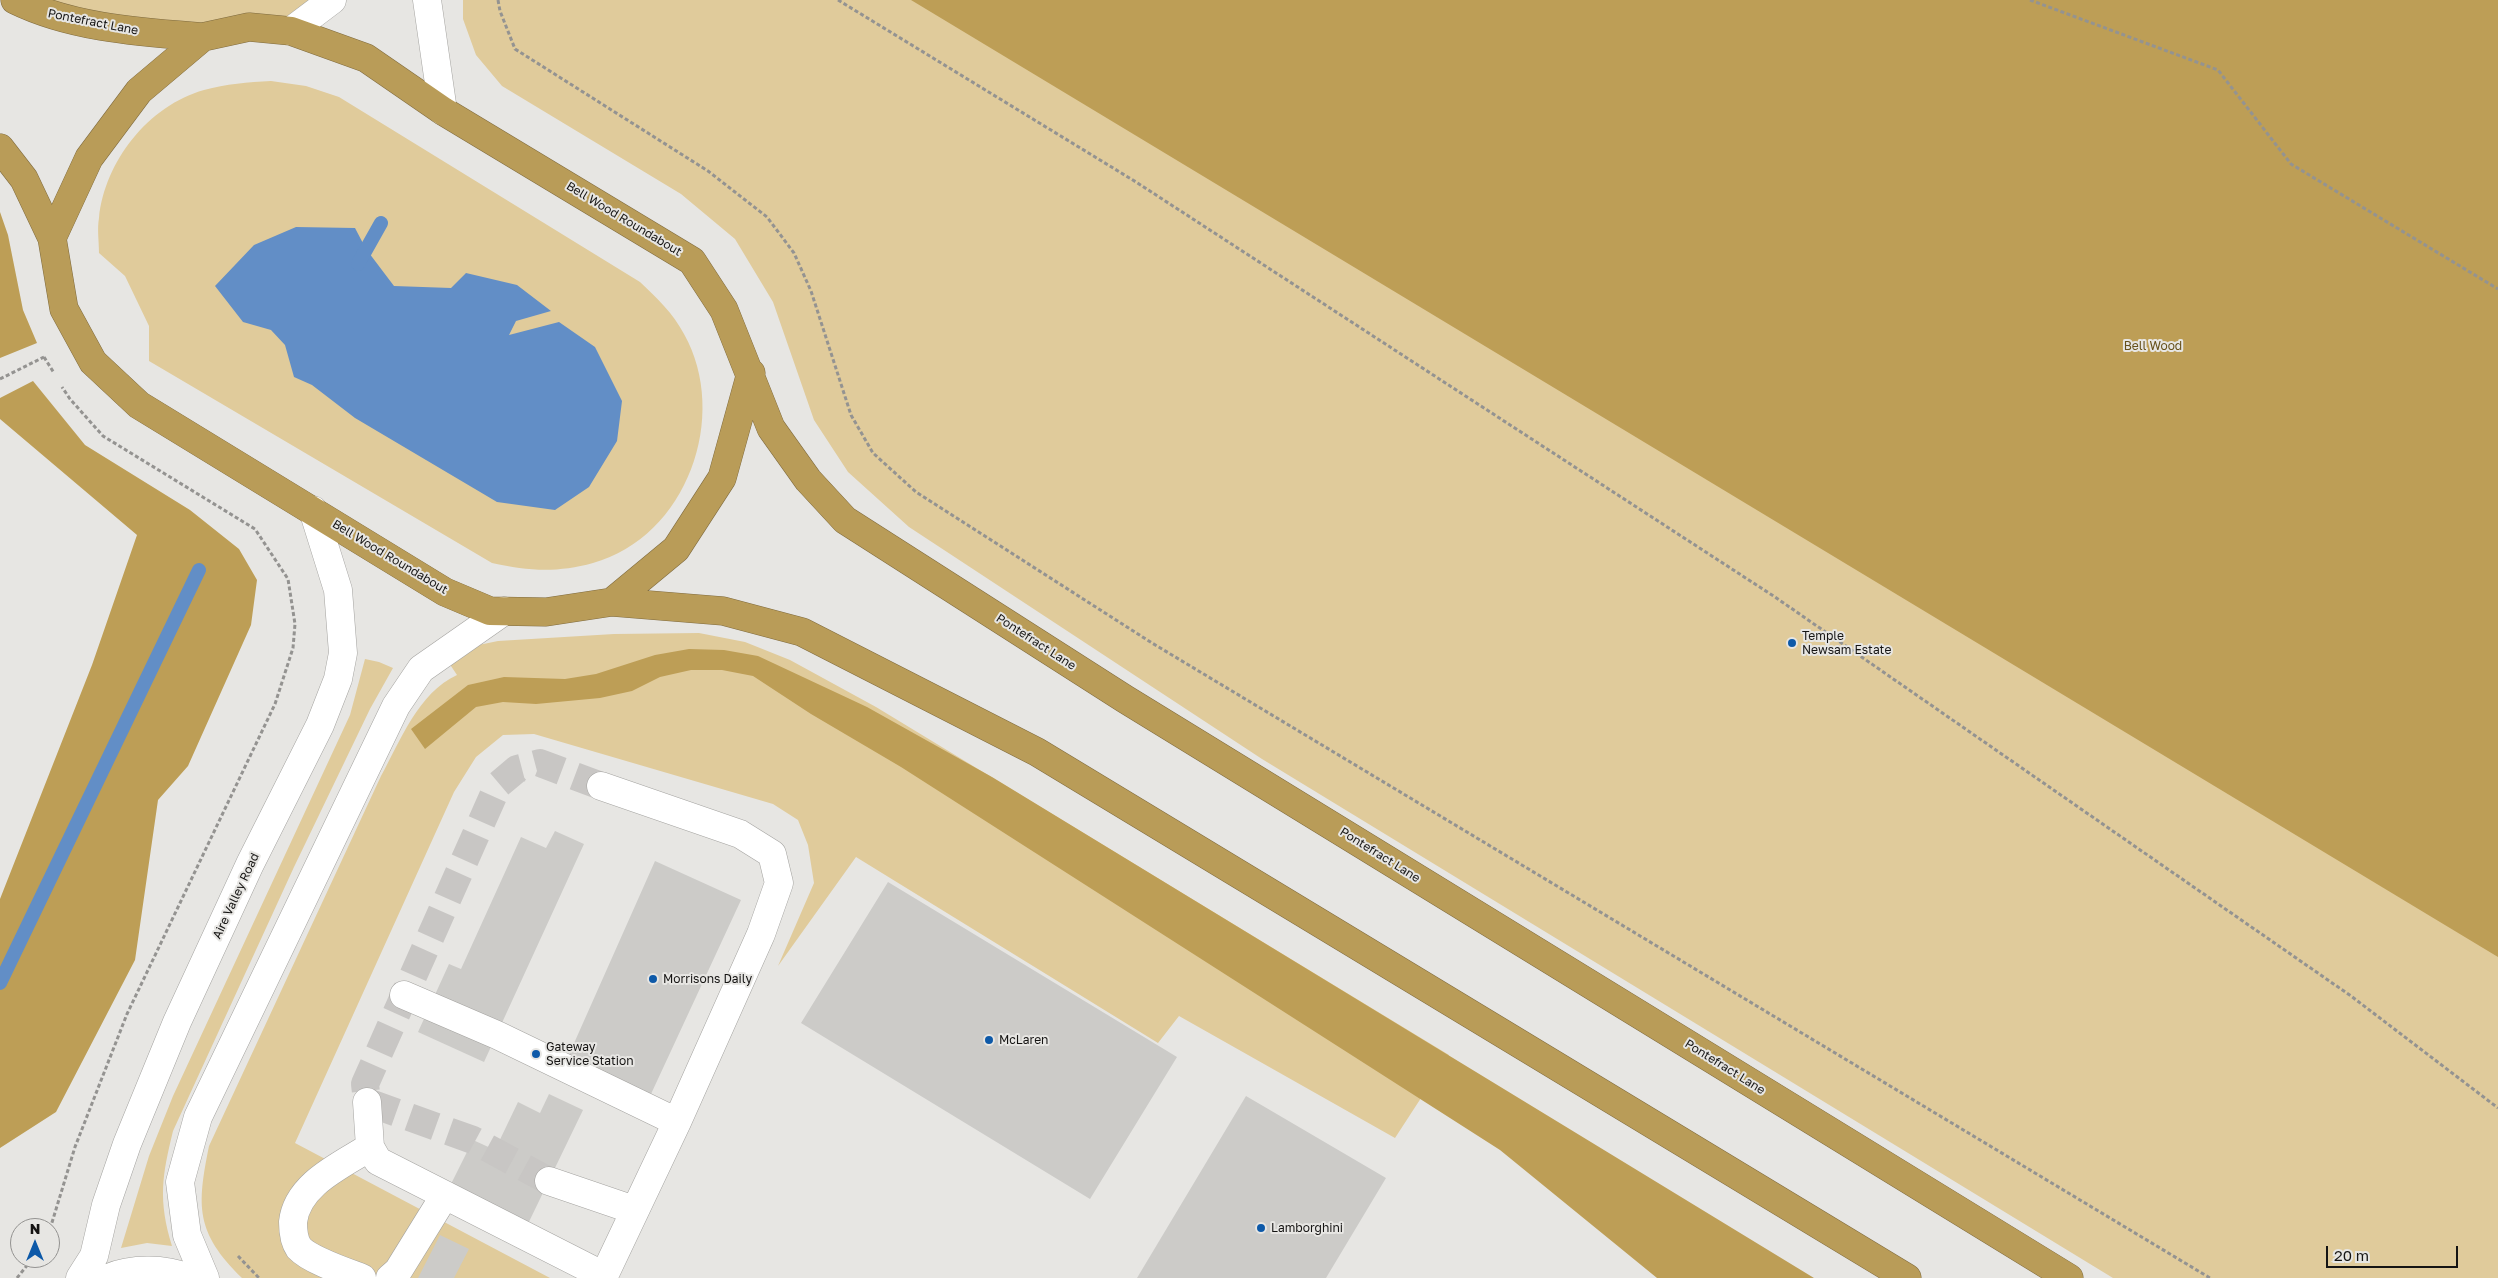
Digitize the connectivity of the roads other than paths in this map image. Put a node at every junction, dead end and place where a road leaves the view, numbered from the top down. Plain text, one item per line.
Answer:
1 (15, 0) edge
2 (332, 0) edge
3 (427, 0) edge
4 (291, 31) junction
5 (203, 37) junction
6 (443, 111) junction
7 (0, 148) edge
8 (52, 238) junction
9 (751, 373) junction
10 (313, 510) junction
11 (612, 602) junction
12 (504, 611) junction
13 (601, 786) tunnel mouth
14 (404, 995) dead end
15 (367, 1102) dead end
16 (677, 1122) junction
17 (370, 1147) junction
18 (549, 1181) tunnel mouth
19 (445, 1195) junction
20 (634, 1210) junction
21 (603, 1277) edge
22 (80, 1278) edge
23 (108, 1278) edge
24 (188, 1278) edge
25 (205, 1278) edge
26 (362, 1278) edge
27 (390, 1278) edge
28 (1907, 1278) edge
29 (2069, 1278) edge

1 - 5 highway, Pontefract Lane
2 - 4 street
3 - 6 street
4 - 5 highway, Bell Wood Roundabout
4 - 6 highway, Bell Wood Roundabout
5 - 8 highway, Bell Wood Roundabout
6 - 9 highway, Bell Wood Roundabout
7 - 8 highway
8 - 10 highway, Bell Wood Roundabout
9 - 11 highway
9 - 29 highway, Pontefract Lane
10 - 12 highway, Bell Wood Roundabout
10 - 22 street, Aire Valley Road
11 - 12 highway, Bell Wood Roundabout
11 - 28 highway
12 - 25 street
13 - 16 street
14 - 16 street
15 - 17 street
16 - 20 street
17 - 19 street
17 - 26 street
18 - 20 street
19 - 21 street
19 - 27 street
20 - 21 street
23 - 24 street

